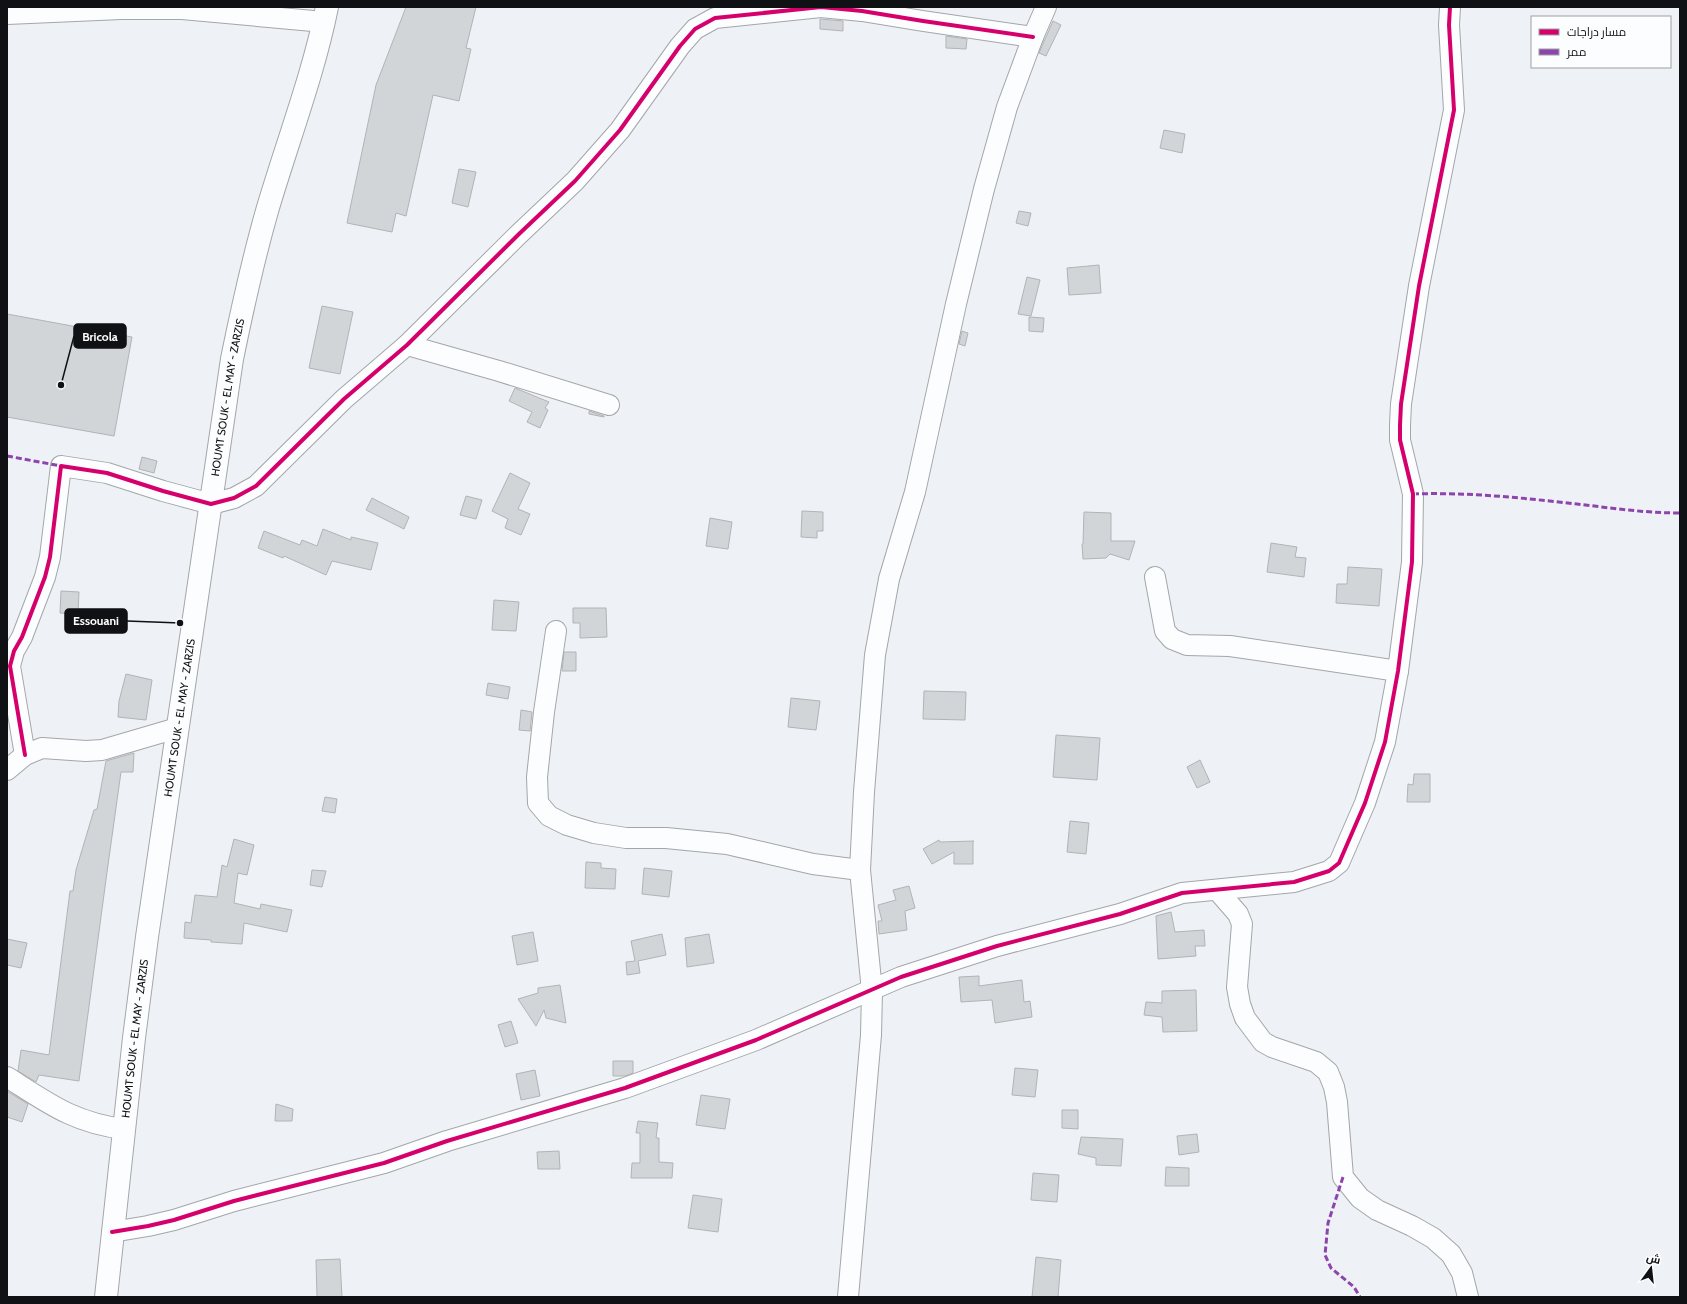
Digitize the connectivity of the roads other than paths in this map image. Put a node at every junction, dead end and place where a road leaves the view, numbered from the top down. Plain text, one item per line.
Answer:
1 (1046, 7) edge
2 (1450, 7) edge
3 (7, 14) edge
4 (326, 14) edge
5 (1033, 37) junction
6 (407, 345) junction
7 (609, 405) dead end
8 (211, 504) junction
9 (1155, 578) dead end
10 (556, 631) dead end
11 (1398, 670) junction
12 (177, 728) junction
13 (25, 755) junction
14 (7, 770) edge
15 (860, 870) junction
16 (1218, 891) junction
17 (872, 991) junction
18 (7, 1077) edge
19 (124, 1128) junction
20 (112, 1232) junction
21 (106, 1297) edge
22 (848, 1297) edge
23 (1468, 1297) edge

1 - 5 street
2 - 11 street
3 - 4 street
4 - 8 main road, HOUMT SOUK - EL MAY - ZARZIS
5 - 6 street
5 - 15 street
6 - 7 street
6 - 8 street
8 - 12 main road, HOUMT SOUK - EL MAY - ZARZIS
8 - 13 street
9 - 11 street
10 - 15 street
11 - 16 street
12 - 13 street
12 - 19 main road, HOUMT SOUK - EL MAY - ZARZIS
13 - 14 street
15 - 17 street
16 - 17 street
16 - 23 street
17 - 20 street
17 - 22 street
18 - 19 street
19 - 20 main road, HOUMT SOUK - EL MAY - ZARZIS
20 - 21 main road, HOUMT SOUK - EL MAY - ZARZIS

